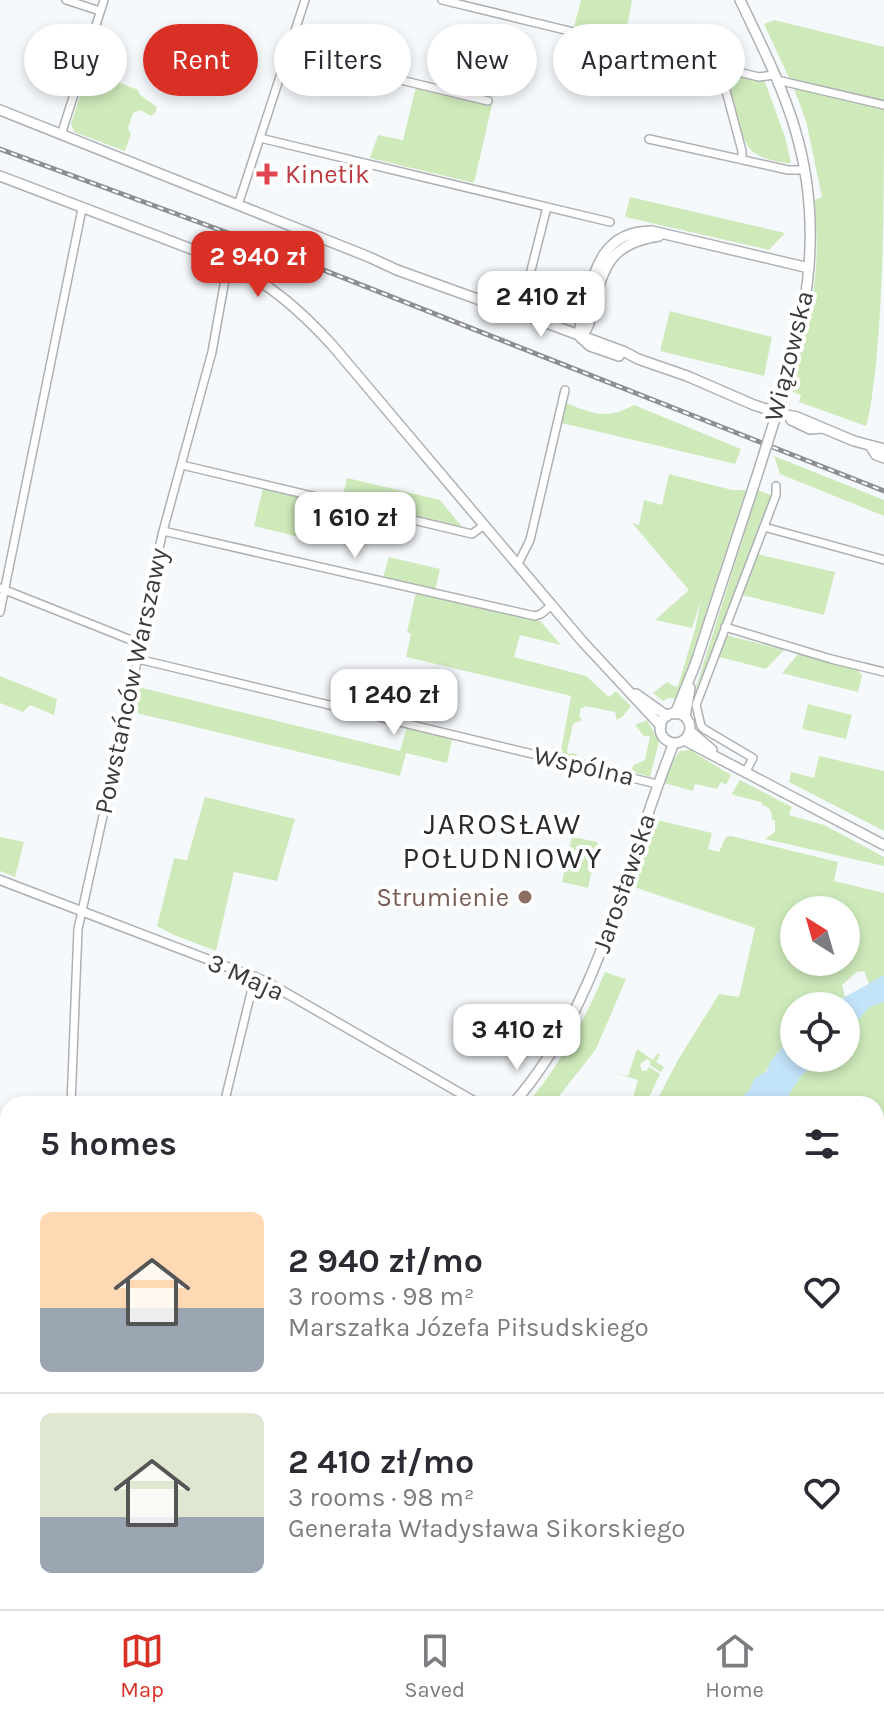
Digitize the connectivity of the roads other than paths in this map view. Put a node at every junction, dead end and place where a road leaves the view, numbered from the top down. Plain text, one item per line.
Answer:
1 (66, 0) edge
2 (104, 0) edge
3 (305, 0) edge
4 (442, 0) edge
5 (740, 0) edge
6 (100, 11) junction
7 (297, 24) edge
8 (553, 27) edge
9 (745, 73) edge
10 (776, 78) junction
11 (411, 83) edge
12 (274, 96) edge
13 (727, 96) edge
14 (488, 101) dead end
15 (884, 105) edge
16 (0, 110) edge
17 (61, 135) junction
18 (260, 138) junction
19 (649, 139) dead end
20 (742, 160) junction
21 (805, 170) junction
22 (0, 176) edge
23 (238, 205) junction
24 (547, 207) junction
25 (82, 209) junction
26 (610, 222) dead end
27 (228, 263) junction
28 (809, 268) junction
29 (517, 313) junction
30 (580, 337) junction
31 (565, 390) dead end
32 (871, 447) junction
33 (884, 449) edge
34 (884, 458) edge
35 (182, 465) junction
36 (776, 486) dead end
37 (484, 525) junction
38 (764, 527) junction
39 (163, 531) junction
40 (884, 560) edge
41 (518, 564) junction
42 (2, 589) edge
43 (552, 605) junction
44 (0, 612) edge
45 (725, 627) junction
46 (141, 644) junction
47 (138, 659) junction
48 (884, 672) edge
49 (672, 718) junction
50 (679, 739) junction
51 (745, 773) junction
52 (657, 784) junction
53 (884, 845) edge
54 (0, 880) edge
55 (81, 912) junction
56 (255, 976) junction
57 (71, 1096) edge
58 (226, 1096) edge
59 (465, 1096) edge
60 (519, 1096) edge

1 - 6 street
2 - 6 street
3 - 7 street
4 - 8 street
5 - 10 main road, Wiązowska
6 - 17 street
9 - 10 street
10 - 15 street
10 - 21 main road, Wiązowska
11 - 14 street
12 - 18 street
13 - 20 street
16 - 17 main road
17 - 23 main road
18 - 23 street
18 - 24 street
19 - 20 street
20 - 21 street
21 - 28 main road, Wiązowska
22 - 25 main road
23 - 29 main road
24 - 26 street
24 - 29 street
25 - 27 main road
25 - 42 street
27 - 35 street, Powstańców Warszawy
27 - 37 main road
28 - 30 main road
28 - 49 main road, Wiązowska, bridge
29 - 30 main road
30 - 32 main road
31 - 41 street
32 - 33 main road
32 - 34 main road
35 - 37 street
35 - 39 street, Powstańców Warszawy
36 - 38 street
37 - 41 main road
38 - 40 street
38 - 45 street
39 - 43 street
39 - 46 street, Powstańców Warszawy
41 - 43 main road
42 - 44 street
42 - 46 street
43 - 49 main road
45 - 48 street
45 - 51 street
46 - 47 street, Powstańców Warszawy
47 - 52 street, Wspólna
47 - 55 street, Powstańców Warszawy
49 - 50 main road
49 - 50 main road
50 - 51 main road
50 - 52 main road, Jarosławska
51 - 53 main road
52 - 60 main road, Jarosławska
54 - 55 street, 3 Maja
55 - 56 street, 3 Maja
55 - 57 street, Powstańców Warszawy
56 - 58 street
56 - 59 street, 3 Maja

